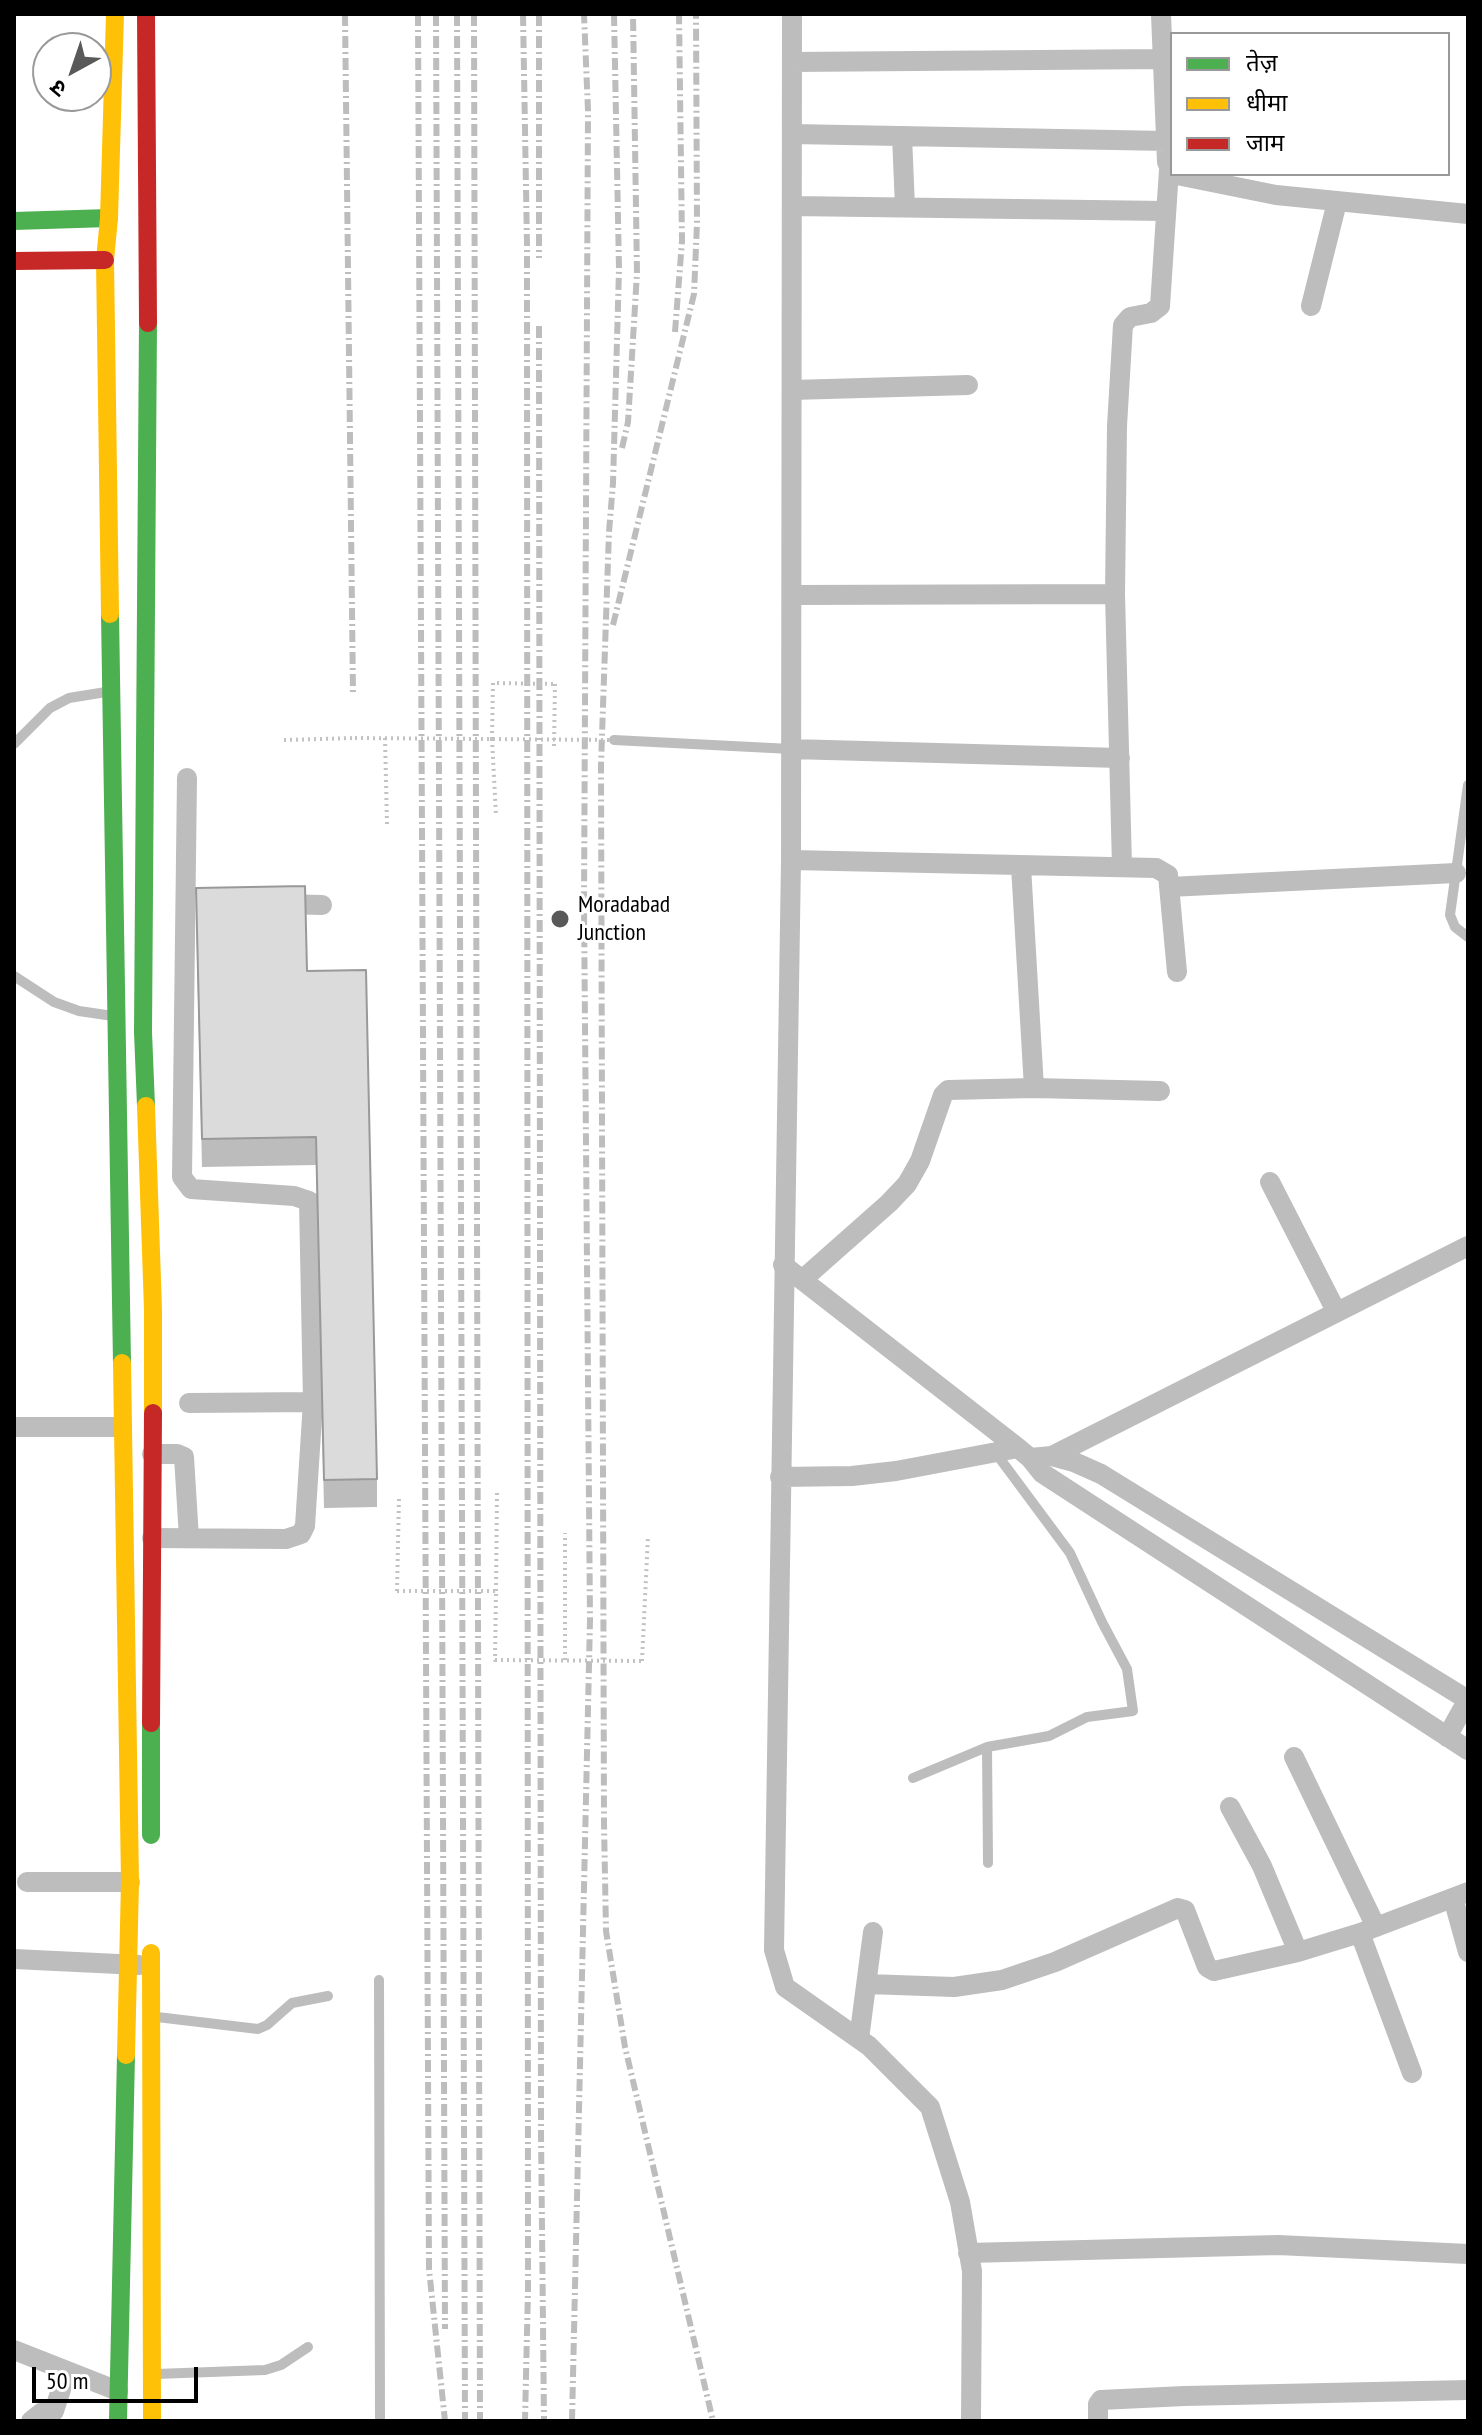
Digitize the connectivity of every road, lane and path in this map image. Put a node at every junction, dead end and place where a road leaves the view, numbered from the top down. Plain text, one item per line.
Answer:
1 (115, 14) edge
2 (146, 14) edge
3 (792, 14) edge
4 (1161, 14) edge
5 (792, 62) junction
6 (1166, 65) edge
7 (792, 134) junction
8 (902, 136) junction
9 (1167, 141) junction
10 (1170, 165) edge
11 (1171, 176) edge
12 (1185, 176) edge
13 (1337, 202) junction
14 (792, 206) junction
15 (905, 207) junction
16 (1165, 211) junction
17 (1468, 214) edge
18 (109, 218) junction
19 (14, 221) edge
20 (105, 260) junction
21 (14, 261) edge
22 (1311, 306) dead end
23 (968, 385) dead end
24 (792, 390) junction
25 (1115, 594) junction
26 (793, 595) junction
27 (111, 691) junction
28 (385, 738) junction
29 (492, 739) junction
30 (284, 740) dead end
31 (614, 740) joint
32 (14, 744) edge
33 (554, 746) dead end
34 (112, 748) junction
35 (791, 749) junction
36 (145, 753) junction
37 (1120, 758) junction
38 (187, 778) dead end
39 (1468, 785) edge
40 (496, 815) dead end
41 (387, 824) dead end
42 (791, 860) junction
43 (1021, 866) junction
44 (1122, 867) junction
45 (1456, 873) junction
46 (1169, 887) junction
47 (261, 903) edge
48 (322, 905) dead end
49 (1468, 937) edge
50 (1177, 972) dead end
51 (14, 976) edge
52 (115, 1016) junction
53 (1034, 1088) junction
54 (1160, 1091) dead end
55 (1270, 1182) dead end
56 (118, 1197) junction
57 (149, 1197) junction
58 (1468, 1246) edge
59 (783, 1265) junction
60 (802, 1280) junction
61 (1336, 1311) junction
62 (313, 1402) junction
63 (189, 1403) dead end
64 (14, 1427) edge
65 (121, 1427) junction
66 (995, 1452) junction
67 (1024, 1453) junction
68 (152, 1454) junction
69 (1052, 1456) junction
70 (780, 1477) junction
71 (497, 1490) dead end
72 (399, 1497) dead end
73 (565, 1533) dead end
74 (648, 1536) dead end
75 (152, 1538) junction
76 (189, 1538) junction
77 (496, 1591) junction
78 (565, 1660) junction
79 (1468, 1700) edge
80 (1447, 1737) junction
81 (987, 1747) junction
82 (1468, 1750) edge
83 (1294, 1757) dead end
84 (913, 1778) dead end
85 (1230, 1807) dead end
86 (151, 1856) dead end
87 (988, 1863) dead end
88 (27, 1882) dead end
89 (130, 1882) junction
90 (1460, 1895) edge
91 (1368, 1930) junction
92 (873, 1932) dead end
93 (151, 1935) dead end
94 (1298, 1952) junction
95 (1468, 1952) edge
96 (14, 1959) edge
97 (129, 1964) junction
98 (151, 1967) junction
99 (379, 1980) dead end
100 (867, 1984) junction
101 (328, 1996) dead end
102 (151, 2016) junction
103 (859, 2039) junction
104 (1412, 2073) dead end
105 (968, 2253) junction
106 (1468, 2254) edge
107 (308, 2347) dead end
108 (14, 2350) edge
109 (67, 2371) junction
110 (152, 2374) junction
111 (1468, 2390) edge
112 (118, 2391) junction
113 (31, 2421) edge
114 (118, 2421) edge
115 (152, 2421) edge
116 (380, 2421) edge
117 (971, 2421) edge
118 (1098, 2421) edge

1 - 18 main road
2 - 36 main road
3 - 5 street
4 - 6 street
5 - 6 street
5 - 7 street
6 - 9 street
7 - 8 street
7 - 14 street
8 - 9 street
8 - 15 street
9 - 10 street
11 - 16 street
12 - 13 street
13 - 17 street
13 - 22 street
14 - 15 street
14 - 24 street
15 - 16 street
16 - 25 street
18 - 19 main road
18 - 20 main road
20 - 21 main road
20 - 27 main road
23 - 24 street
24 - 26 street
25 - 26 street
25 - 37 street
26 - 35 street
27 - 32 lane
27 - 34 main road
28 - 29 path, bridge
28 - 30 path, bridge
28 - 41 path
29 - 31 path, bridge
29 - 33 path, bridge
29 - 40 path
31 - 35 lane
34 - 36 main road
34 - 52 main road
35 - 37 street
35 - 42 street
36 - 57 main road
37 - 44 street
38 - 62 street
39 - 45 lane
42 - 43 street
42 - 59 street
43 - 44 street
43 - 53 street
44 - 46 street
45 - 46 street
45 - 49 lane
46 - 50 street
47 - 48 street
51 - 52 lane
52 - 56 main road
53 - 54 street
53 - 60 street
55 - 61 street
56 - 57 main road
56 - 65 main road
57 - 68 main road
58 - 61 street
59 - 60 street
59 - 70 street
60 - 67 street
61 - 69 street
62 - 63 street
62 - 76 street
64 - 65 street
65 - 89 main road
66 - 67 street
66 - 70 street
66 - 81 lane
67 - 69 street
67 - 80 street
68 - 75 main road
68 - 76 street
69 - 79 street
70 - 103 street
71 - 77 path
72 - 77 path, bridge
73 - 78 path
74 - 78 path, bridge
75 - 76 street
75 - 86 main road
77 - 78 path, bridge
79 - 80 street
80 - 82 street
81 - 84 lane
81 - 87 lane
83 - 91 street
85 - 94 street
88 - 89 street
89 - 97 main road
90 - 91 street
90 - 95 street
91 - 94 street
91 - 104 street
92 - 100 street
93 - 98 main road
94 - 100 street
96 - 97 street
97 - 98 street
97 - 112 main road
98 - 102 main road
99 - 116 lane
100 - 103 street
101 - 102 lane
102 - 110 main road
103 - 105 street
105 - 106 street
105 - 117 street
107 - 110 lane
108 - 109 street
109 - 112 street
109 - 113 street
110 - 115 main road
111 - 118 street
112 - 114 main road

